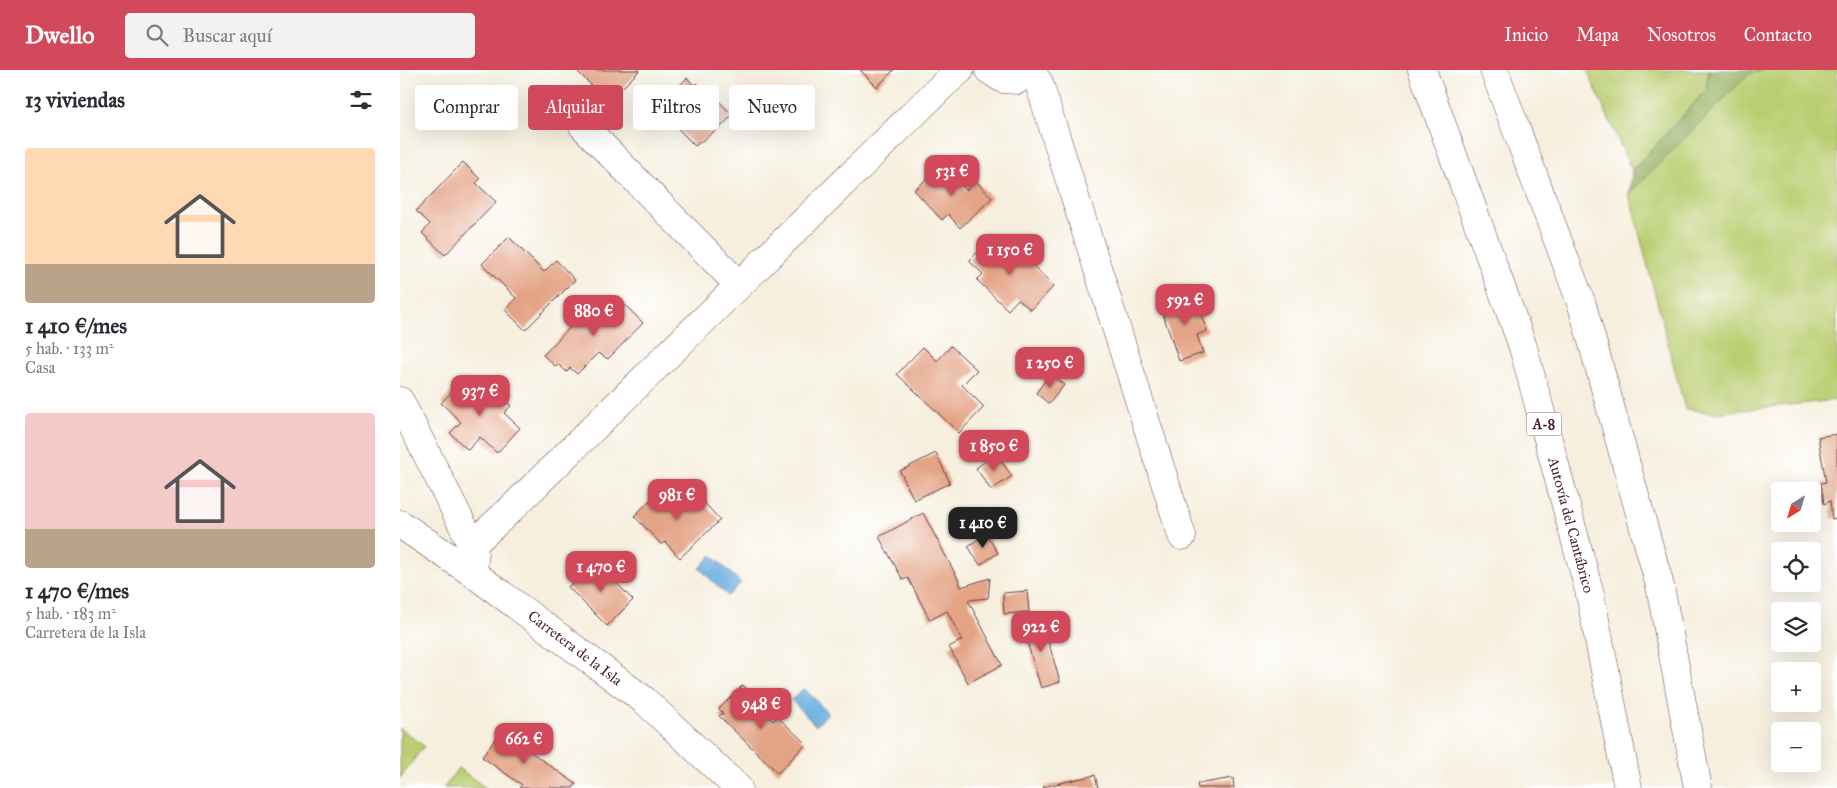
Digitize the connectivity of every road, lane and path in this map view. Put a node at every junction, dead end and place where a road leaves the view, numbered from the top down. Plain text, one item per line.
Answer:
1 (960, 70) edge
2 (989, 70) edge
3 (1030, 70) edge
4 (1422, 70) edge
5 (1494, 70) edge
6 (587, 130) edge
7 (738, 284) junction
8 (400, 401) edge
9 (400, 524) edge
10 (1182, 536) dead end
11 (471, 546) junction
12 (474, 574) junction
13 (738, 788) edge
14 (1628, 788) edge
15 (1698, 788) edge

1 - 7 main road
2 - 3 main road
3 - 10 main road
4 - 14 main road, Autovía del Cantábrico / A-8
5 - 15 main road
6 - 7 main road
7 - 11 main road
8 - 11 main road
9 - 12 main road, Carretera de la Isla
11 - 12 main road
12 - 13 main road, Carretera de la Isla

